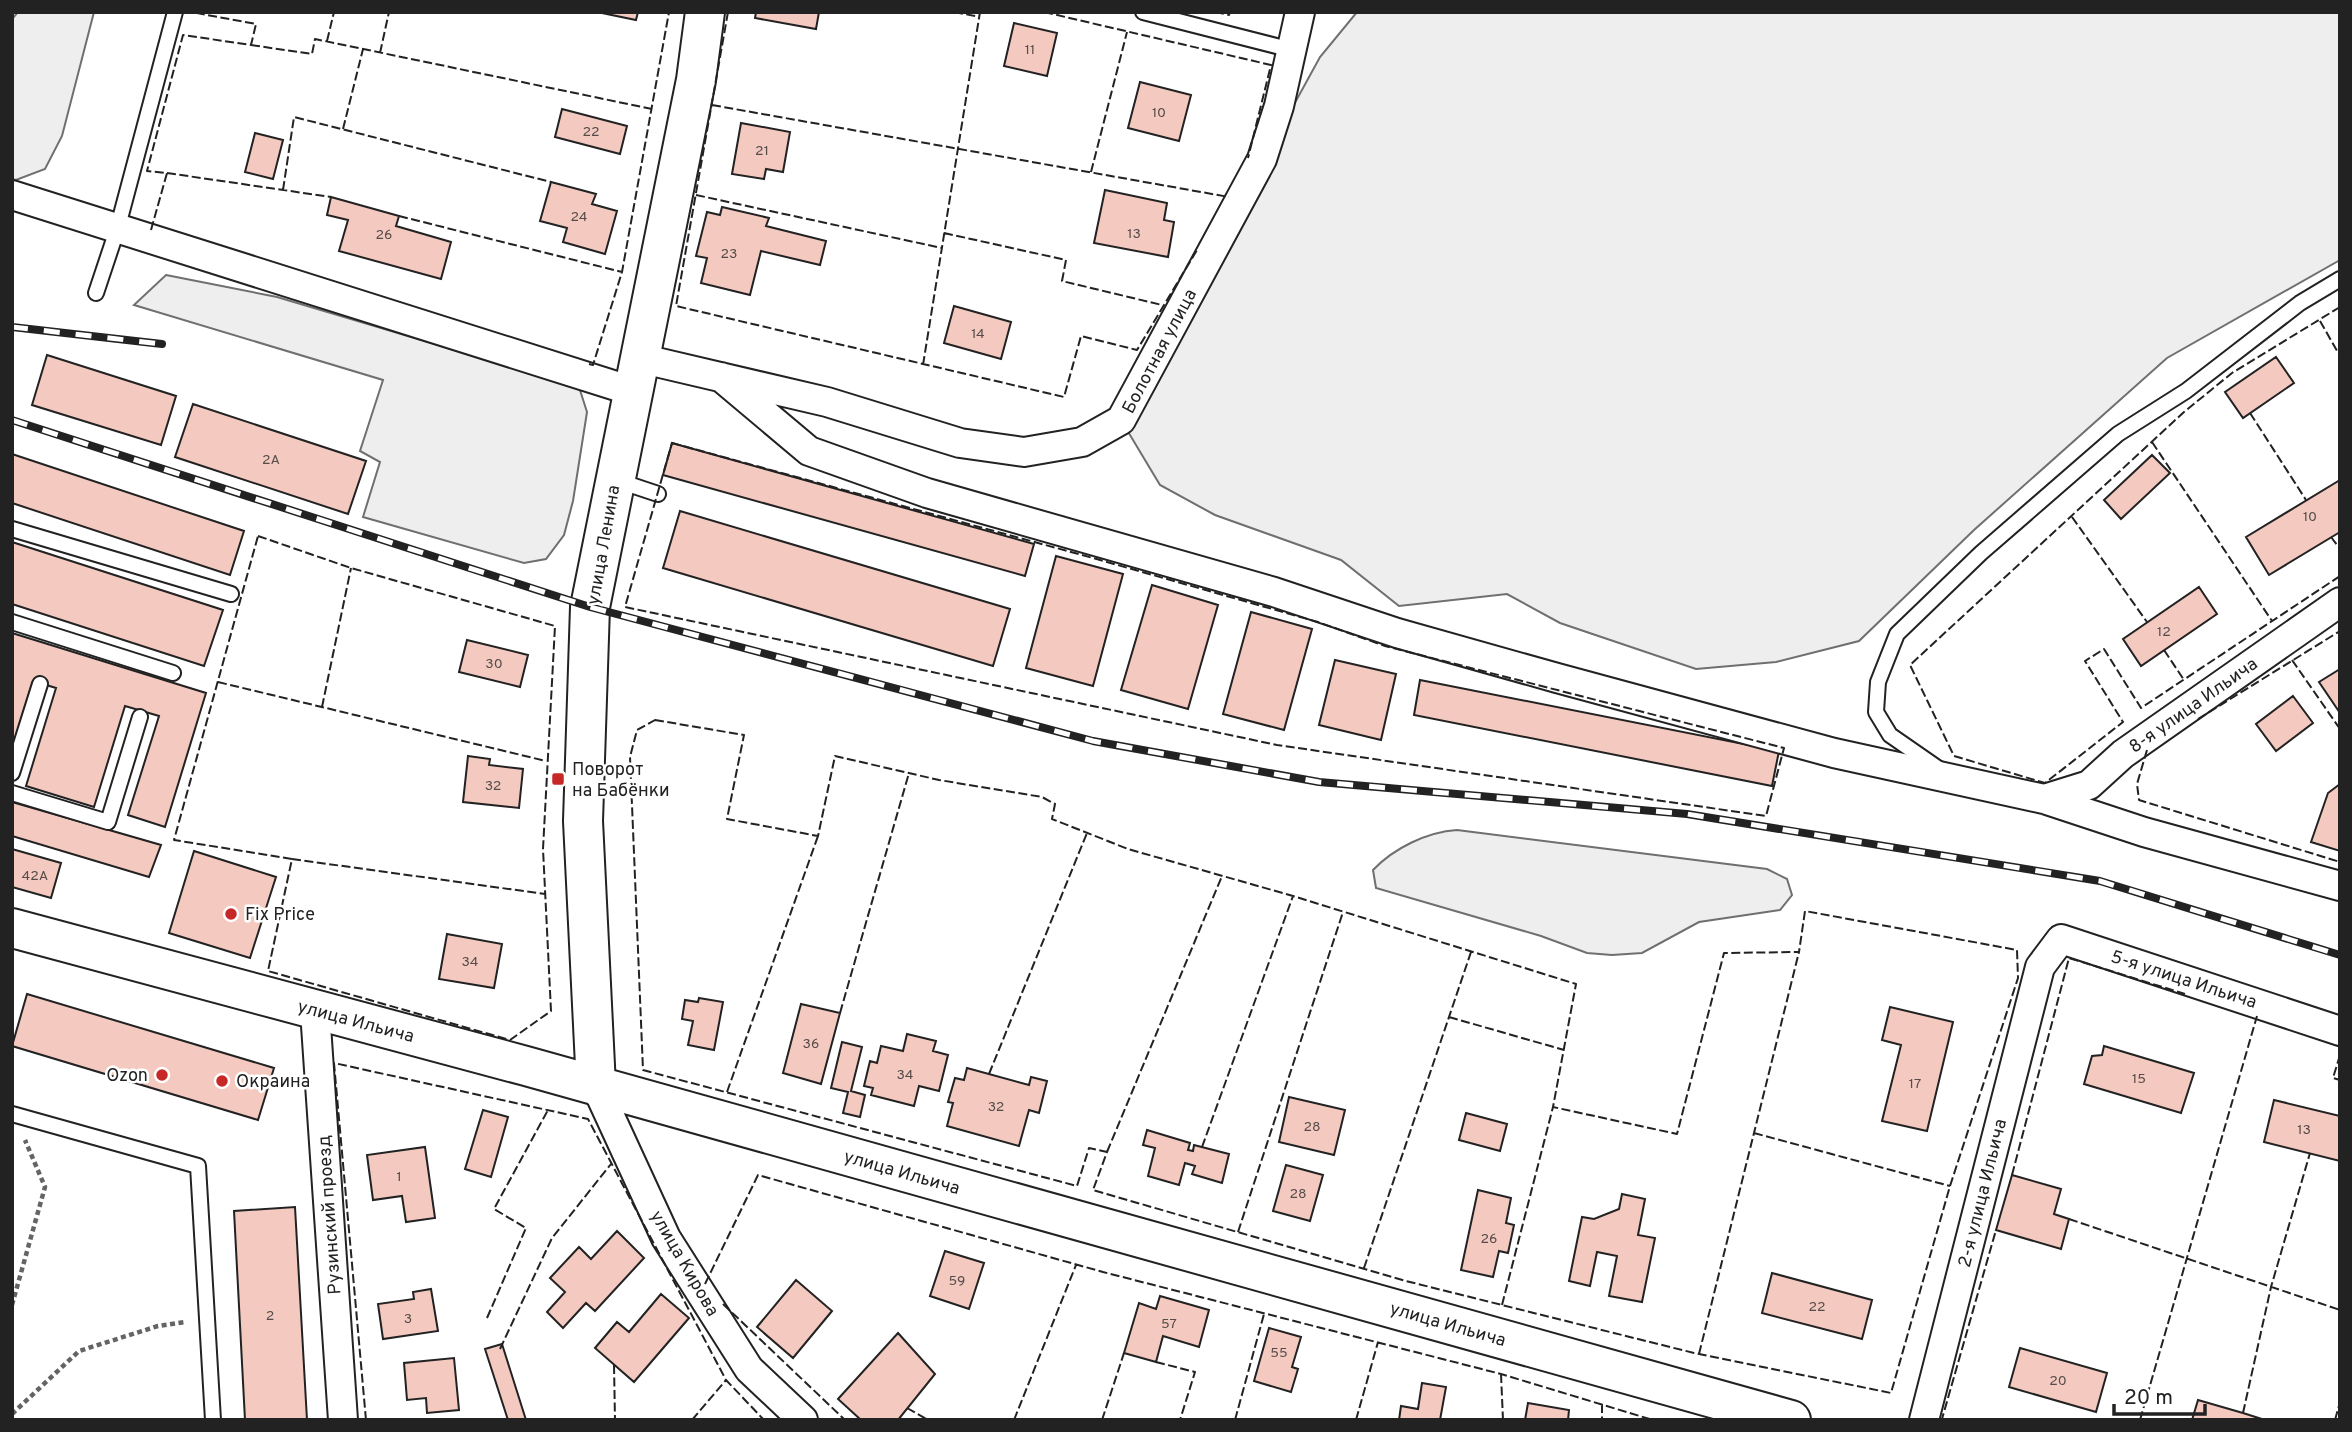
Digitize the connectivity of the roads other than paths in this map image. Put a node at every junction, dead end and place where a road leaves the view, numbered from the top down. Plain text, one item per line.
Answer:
1 (175, 12) edge
2 (705, 12) edge
3 (1143, 12) edge
4 (1300, 12) edge
5 (1292, 50) junction
6 (12, 195) edge
7 (117, 230) junction
8 (2340, 279) edge
9 (96, 293) dead end
10 (636, 375) junction
11 (720, 377) junction
12 (615, 479) junction
13 (658, 494) dead end
14 (12, 529) edge
15 (231, 594) dead end
16 (2340, 602) edge
17 (12, 622) edge
18 (173, 673) dead end
19 (40, 684) dead end
20 (140, 717) dead end
21 (12, 773) edge
22 (1954, 779) junction
23 (12, 793) edge
24 (2044, 799) junction
25 (2340, 886) edge
26 (12, 928) edge
27 (2040, 967) joint
28 (315, 1011) junction
29 (2340, 1031) edge
30 (596, 1086) junction
31 (13, 1114) edge
32 (213, 1420) edge
33 (343, 1420) edge
34 (803, 1420) edge
35 (1791, 1420) edge
36 (1924, 1420) edge

1 - 7 lane
2 - 10 main road, улица Ленина
3 - 5 lane
4 - 5 street, Болотная улица
5 - 11 street, Болотная улица
6 - 7 street, Болотная улица
7 - 9 lane
7 - 10 street, Болотная улица
8 - 22 lane
10 - 11 street, Болотная улица
10 - 12 main road, улица Ленина
11 - 22 street
12 - 13 lane
12 - 30 main road, улица Ленина
14 - 15 lane
16 - 24 street, 8-я улица Ильича
17 - 18 lane
19 - 21 lane
20 - 23 lane
22 - 24 street
24 - 25 street
26 - 28 main road, улица Ильича
27 - 29 street, 5-я улица Ильича
27 - 36 street, 2-я улица Ильича
28 - 30 main road, улица Ильича
28 - 33 street, Рузинский проезд
30 - 34 street, улица Кирова
30 - 35 main road, улица Ильича
31 - 32 lane

